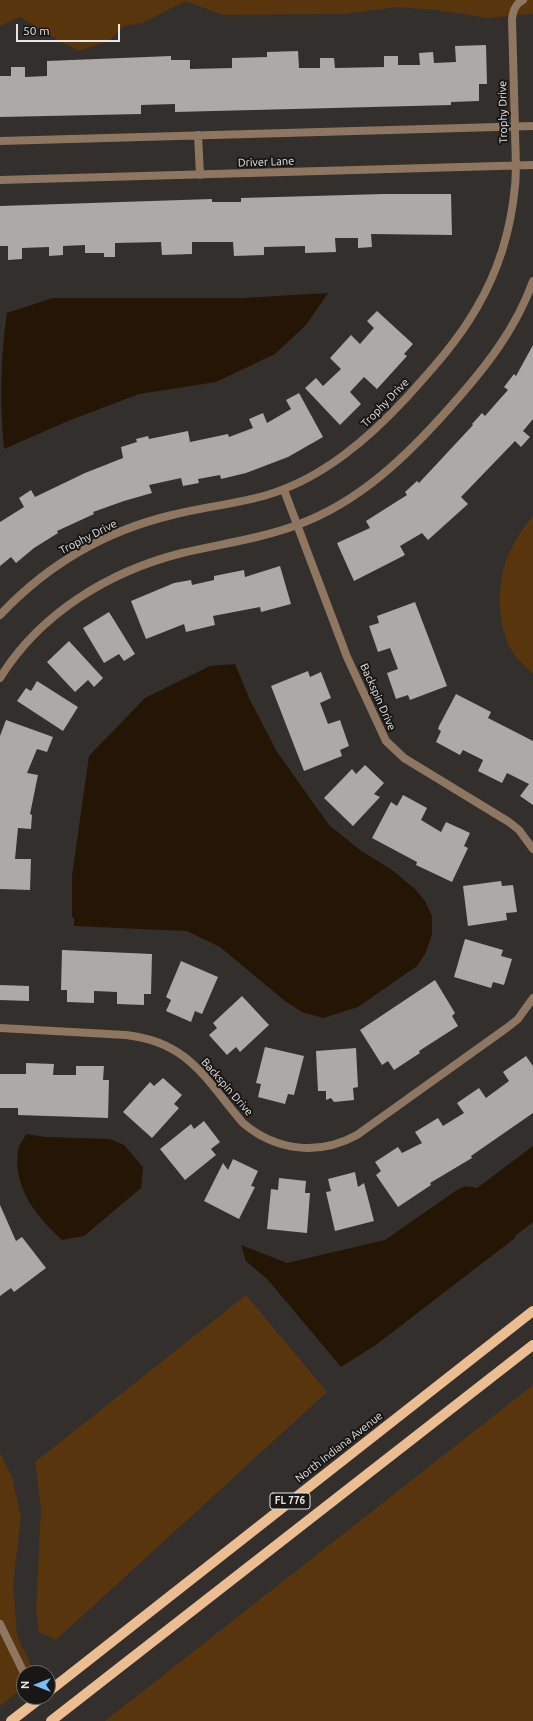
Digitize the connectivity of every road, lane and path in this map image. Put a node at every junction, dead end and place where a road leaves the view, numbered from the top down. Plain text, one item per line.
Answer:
1 (523, 0) edge
2 (515, 126) junction
3 (533, 126) edge
4 (198, 135) junction
5 (0, 140) edge
6 (533, 165) edge
7 (516, 166) junction
8 (200, 175) junction
9 (0, 180) edge
10 (533, 281) edge
11 (284, 490) junction
12 (297, 525) junction
13 (0, 615) edge
14 (0, 678) edge
15 (533, 849) edge
16 (533, 998) edge
17 (0, 1028) edge
18 (533, 1311) edge
19 (533, 1345) edge
20 (0, 1624) edge
21 (20, 1665) edge
22 (56, 1686) edge
23 (30, 1705) edge
24 (11, 1721) edge
25 (51, 1721) edge

1 - 2 street, Trophy Drive
2 - 3 street
2 - 4 street
2 - 7 street, Trophy Drive
4 - 5 street
4 - 8 street
6 - 7 street, Driver Lane
7 - 8 street, Driver Lane
7 - 11 street, Trophy Drive
8 - 9 street, Driver Lane
10 - 12 street
11 - 12 street, Backspin Drive
11 - 13 street, Trophy Drive
12 - 14 street
12 - 15 street, Backspin Drive
16 - 17 street, Backspin Drive
18 - 22 main road, North Indiana Avenue / FL 776
19 - 25 main road, FL 776
20 - 21 street
23 - 24 main road

